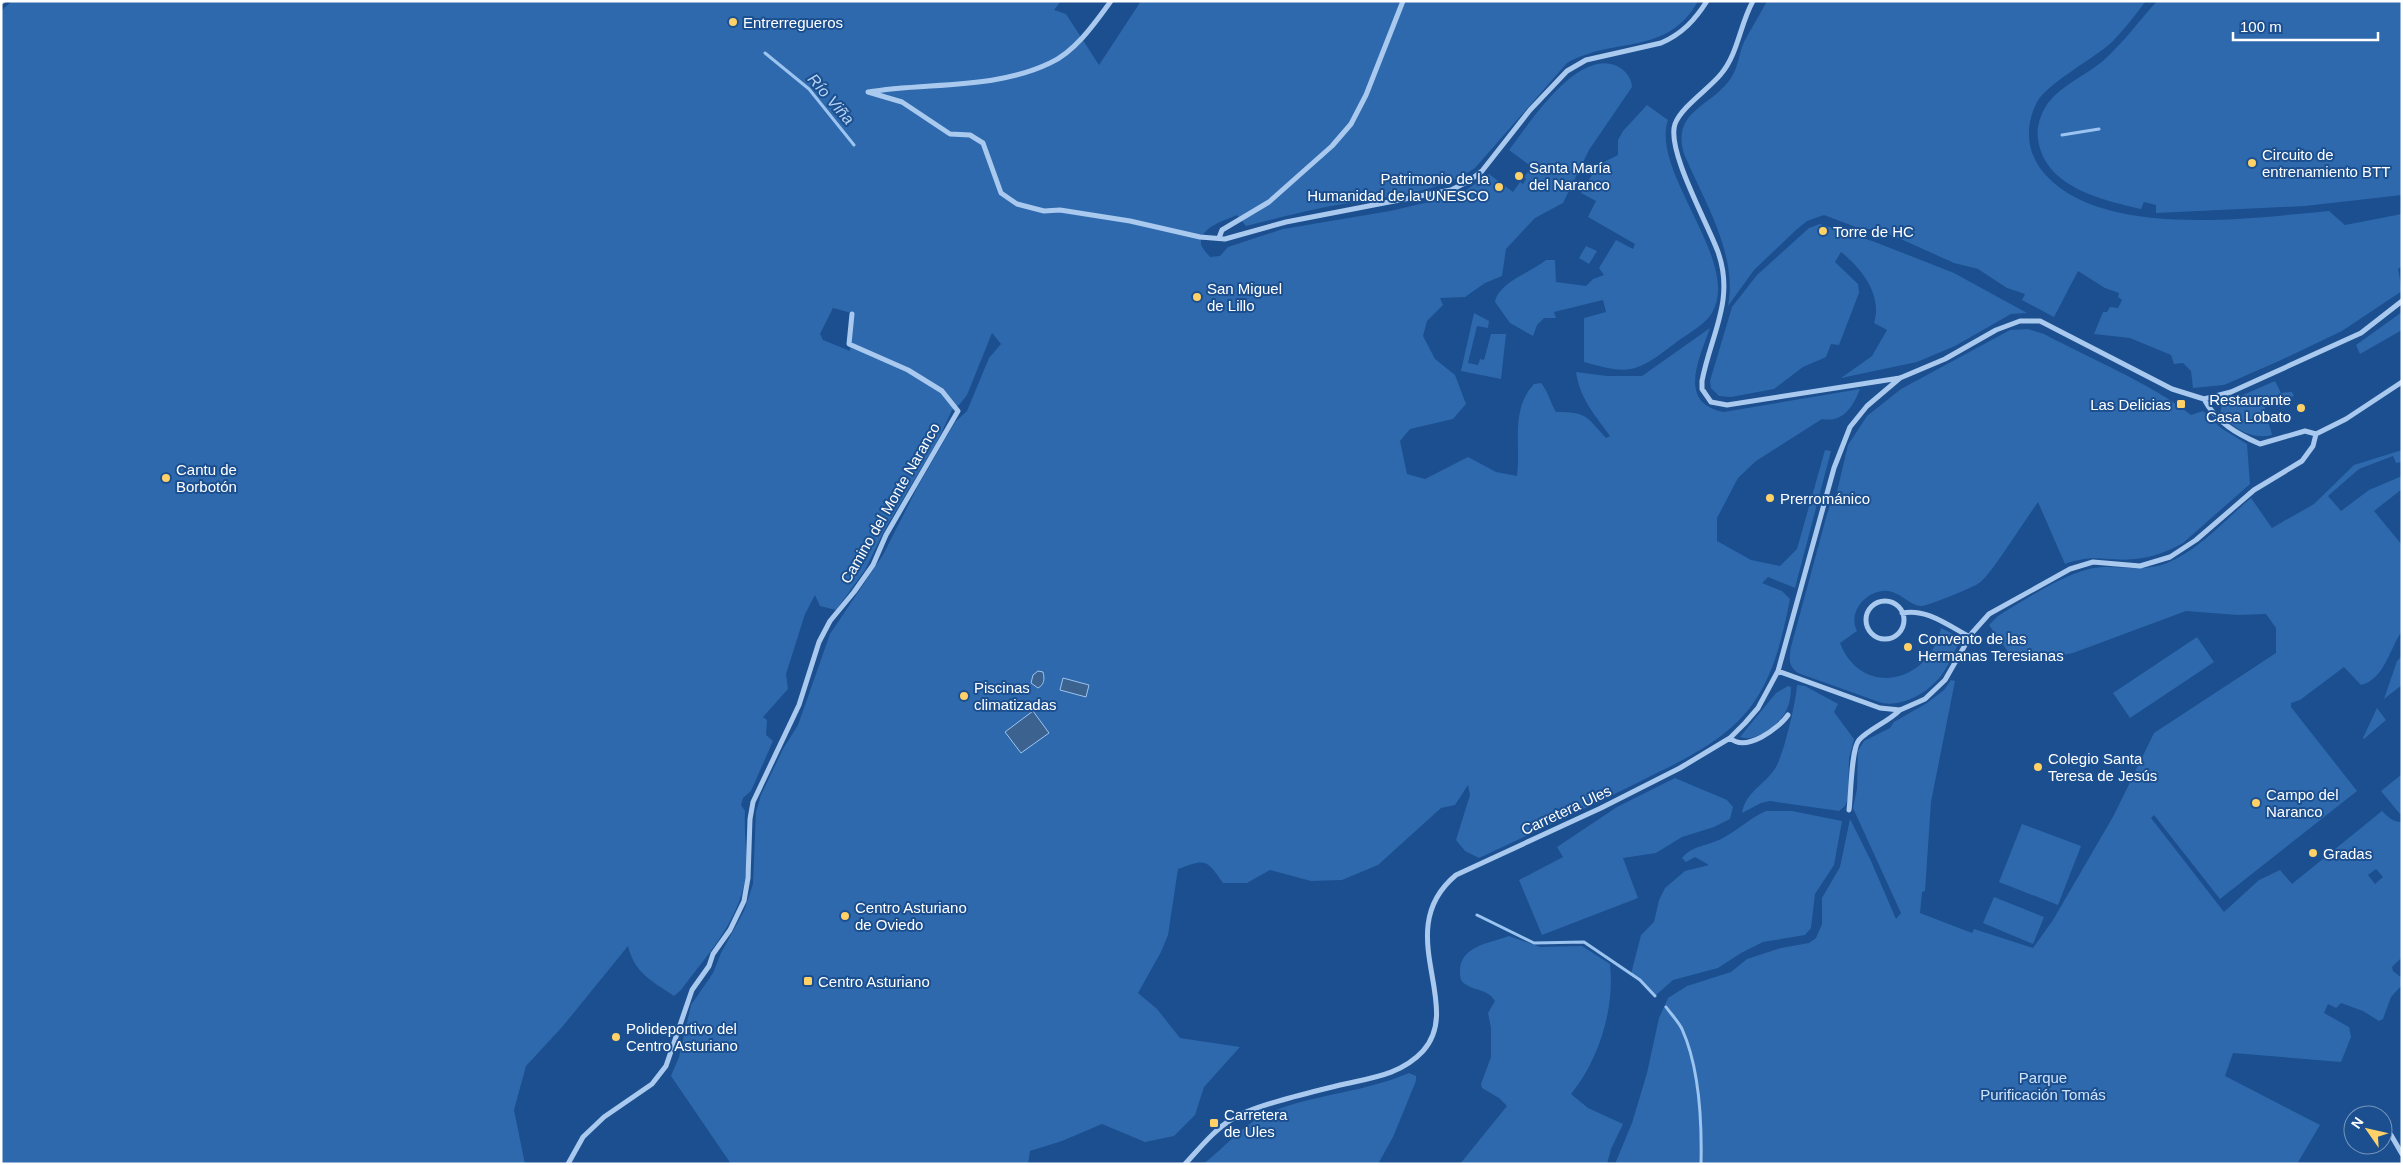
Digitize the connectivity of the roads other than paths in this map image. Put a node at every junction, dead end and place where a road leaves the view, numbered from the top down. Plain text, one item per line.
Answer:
1 (1111, 1) edge
2 (1403, 1) edge
3 (1707, 1) edge
4 (1753, 1) edge
5 (1219, 238) junction
6 (2402, 301) edge
7 (852, 314) dead end
8 (1900, 378) junction
9 (2402, 382) edge
10 (2204, 399) junction
11 (2316, 434) junction
12 (1902, 613) junction
13 (1970, 637) junction
14 (1778, 670) junction
15 (1900, 710) junction
16 (1788, 715) dead end
17 (1730, 738) junction
18 (1849, 810) dead end
19 (2393, 1138) edge
20 (2402, 1154) edge
21 (568, 1164) edge
22 (1185, 1164) edge

1 - 5 street
2 - 5 street
3 - 5 street
4 - 8 street
6 - 10 street
7 - 21 street, Camino del Monte Naranco
8 - 10 street
8 - 14 street, Carretera Ules
9 - 11 street
10 - 11 street
11 - 13 street
12 - 12 street
12 - 13 street
13 - 15 street
14 - 15 street
14 - 17 street, Carretera Ules
15 - 18 street
16 - 17 street
17 - 22 street, Carretera Ules
19 - 20 street

